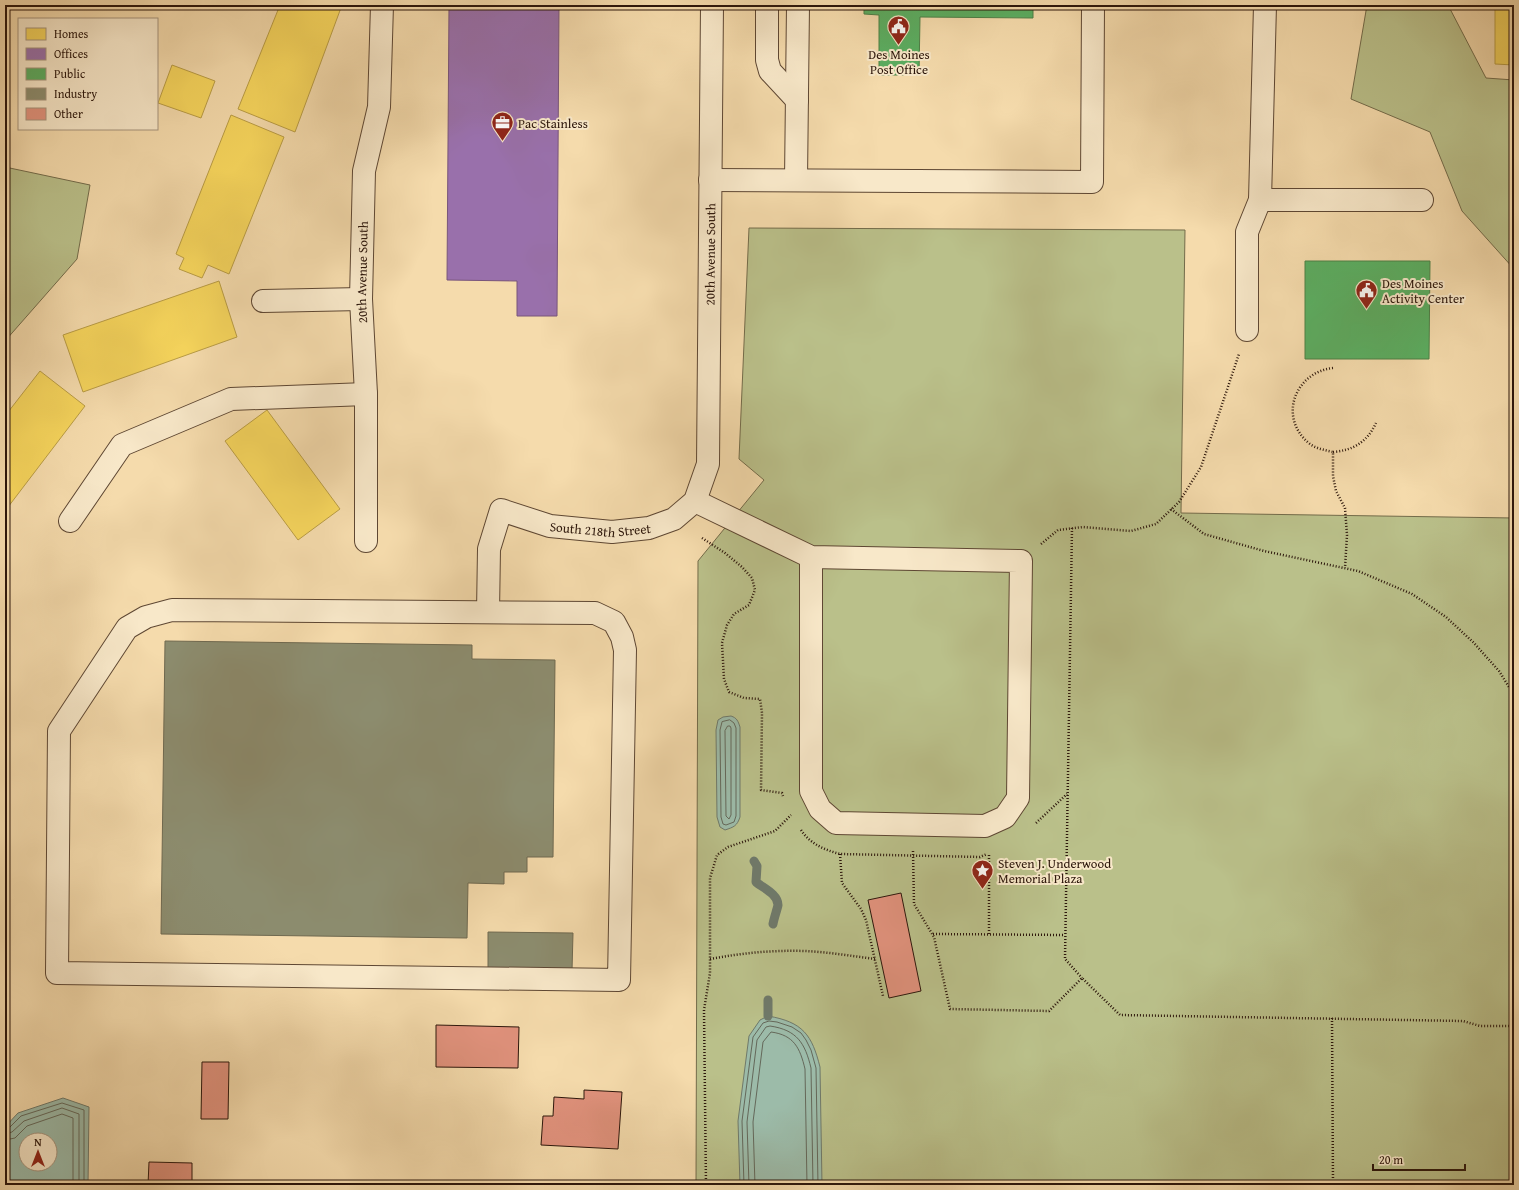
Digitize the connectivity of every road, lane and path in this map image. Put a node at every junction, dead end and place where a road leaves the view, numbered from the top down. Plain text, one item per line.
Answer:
1 (382, 5) edge
2 (712, 5) edge
3 (767, 5) edge
4 (798, 5) edge
5 (1093, 5) edge
6 (1265, 5) edge
7 (797, 100) junction
8 (710, 180) junction
9 (796, 180) junction
10 (1260, 200) junction
11 (1422, 200) dead end
12 (361, 299) junction
13 (263, 301) dead end
14 (1247, 330) joint
15 (1334, 368) dead end
16 (366, 394) junction
17 (1376, 423) dead end
18 (1333, 452) junction
19 (695, 501) junction
20 (1171, 509) junction
21 (70, 521) dead end
22 (1072, 528) junction
23 (702, 538) dead end
24 (366, 541) dead end
25 (811, 557) junction
26 (1021, 561) junction
27 (1344, 568) junction
28 (488, 612) junction
29 (1514, 695) edge
30 (785, 801) dead end
31 (788, 808) dead end
32 (791, 815) junction
33 (794, 821) dead end
34 (916, 824) junction
35 (798, 826) dead end
36 (989, 853) dead end
37 (840, 854) junction
38 (913, 856) junction
39 (932, 934) junction
40 (989, 934) junction
41 (1065, 935) junction
42 (710, 959) junction
43 (875, 959) junction
44 (1082, 978) junction
45 (882, 996) dead end
46 (1332, 1018) junction
47 (1514, 1026) edge
48 (706, 1185) edge
49 (1333, 1185) edge

1 - 12 street, 20th Avenue South
2 - 8 street, 20th Avenue South
3 - 7 street
4 - 7 street
5 - 9 street
6 - 10 street
7 - 9 street
8 - 9 street
8 - 19 street, 20th Avenue South
10 - 11 street
10 - 14 street
12 - 13 street
12 - 16 street, 20th Avenue South
14 - 20 path
15 - 18 path
16 - 21 street
16 - 24 street, 20th Avenue South
17 - 18 path
18 - 27 path
19 - 25 street
19 - 28 street, South 218th Street
20 - 22 path
20 - 27 path
22 - 26 path
22 - 41 path
23 - 30 path
25 - 26 street
25 - 34 street
26 - 34 street
27 - 29 path
28 - 28 street
31 - 32 path
32 - 33 path
32 - 42 path
34 - 38 path
35 - 37 path
36 - 40 path
37 - 38 path
37 - 43 path
38 - 39 path
39 - 40 path
39 - 44 path
40 - 41 path
41 - 44 path
42 - 43 path
42 - 48 path
43 - 45 path
44 - 46 path
46 - 47 path
46 - 49 path

